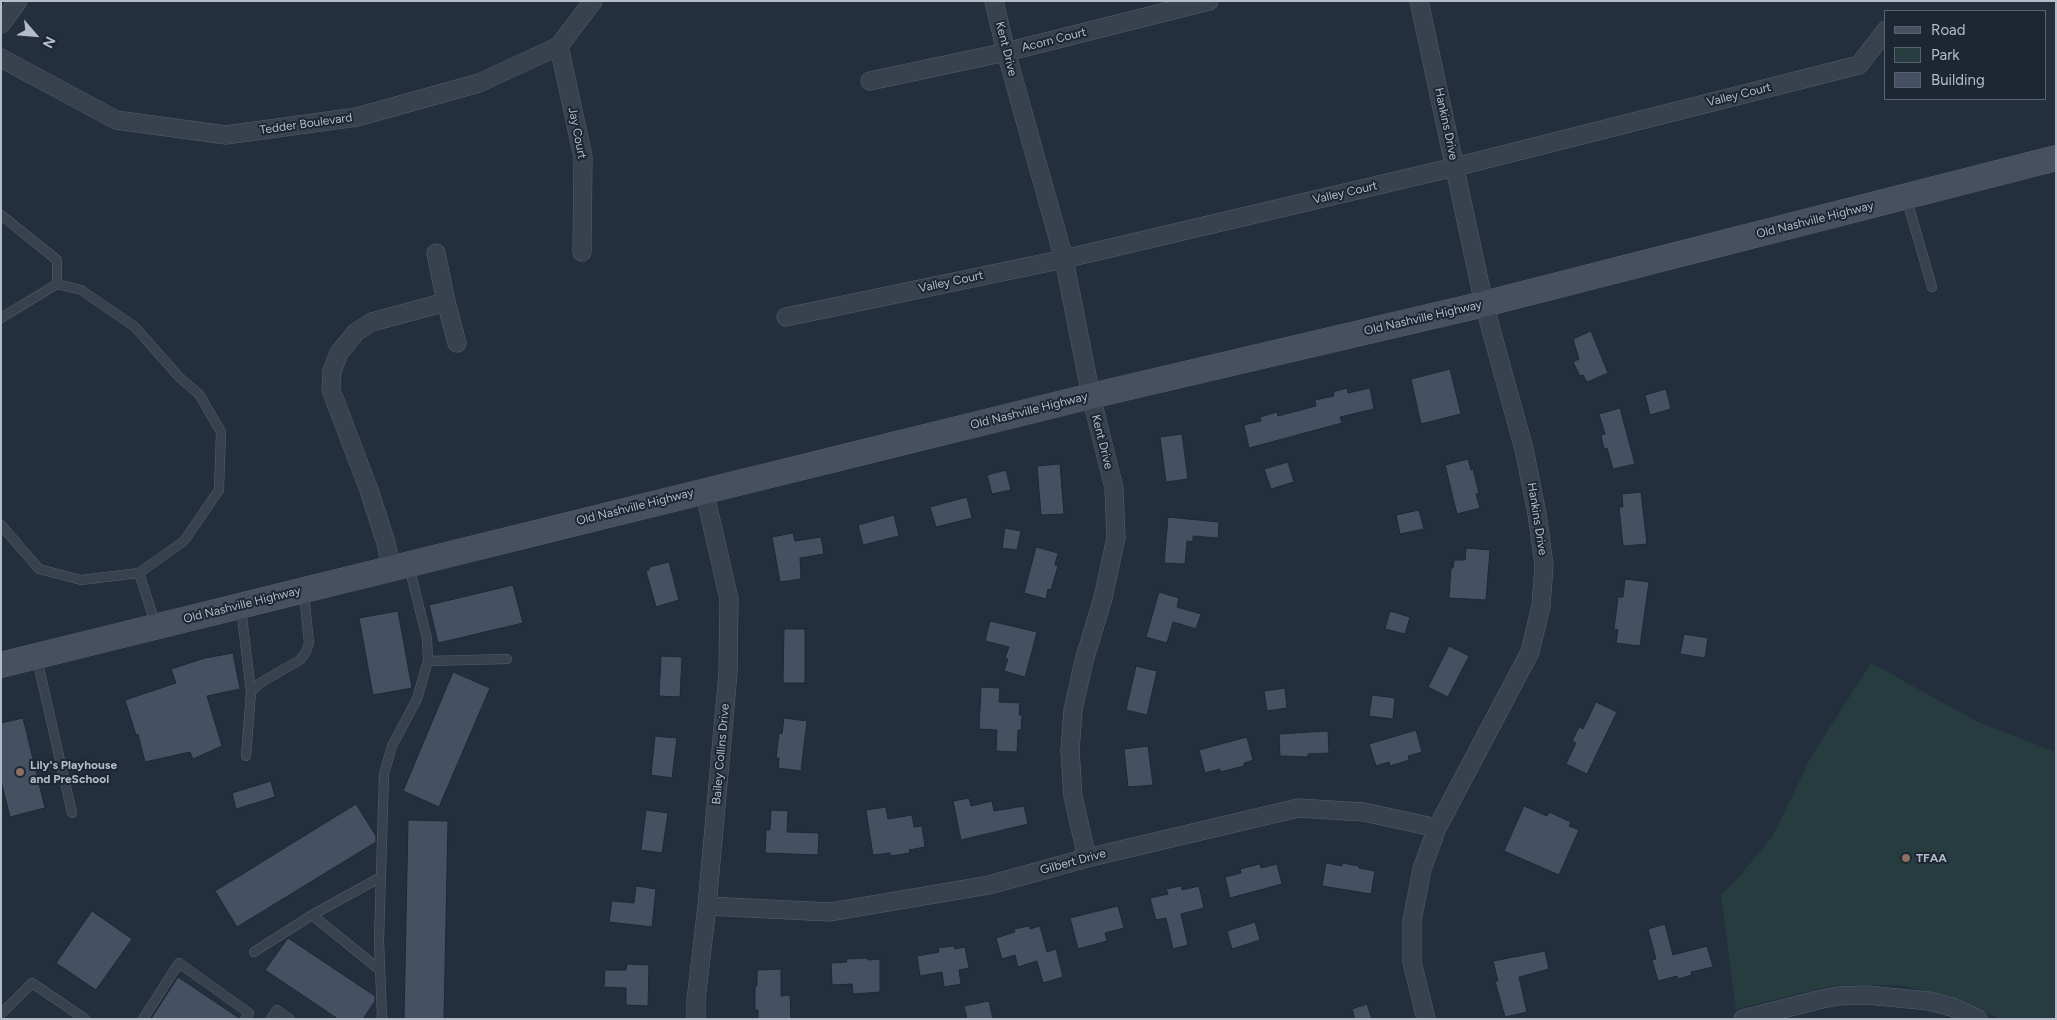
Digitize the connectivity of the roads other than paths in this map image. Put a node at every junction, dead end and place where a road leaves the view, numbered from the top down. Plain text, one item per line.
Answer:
1 (18, 1) edge
2 (593, 1) edge
3 (994, 1) edge
4 (1209, 1) edge
5 (1419, 1) edge
6 (1, 24) edge
7 (1884, 33) edge
8 (559, 46) junction
9 (1006, 52) junction
10 (1, 58) edge
11 (870, 81) dead end
12 (2056, 158) edge
13 (1455, 167) junction
14 (1906, 196) junction
15 (1, 215) edge
16 (582, 252) dead end
17 (436, 253) dead end
18 (1064, 259) junction
19 (58, 284) junction
20 (1932, 287) dead end
21 (446, 302) junction
22 (1484, 304) junction
23 (786, 317) dead end
24 (1, 318) edge
25 (456, 343) dead end
26 (1091, 396) junction
27 (704, 490) junction
28 (1, 525) edge
29 (400, 566) junction
30 (139, 573) junction
31 (303, 590) junction
32 (241, 606) junction
33 (156, 627) junction
34 (36, 656) junction
35 (508, 659) dead end
36 (428, 661) junction
37 (1, 665) edge
38 (251, 692) junction
39 (246, 756) dead end
40 (72, 813) dead end
41 (1437, 828) junction
42 (1087, 858) junction
43 (381, 877) junction
44 (707, 906) junction
45 (312, 915) junction
46 (254, 952) dead end
47 (380, 970) junction
48 (1, 1014) edge
49 (1753, 1018) edge
50 (85, 1019) edge
51 (143, 1019) edge
52 (245, 1019) edge
53 (271, 1019) edge
54 (290, 1019) edge
55 (382, 1019) edge
56 (696, 1019) edge
57 (1426, 1019) edge
58 (1978, 1019) edge

1 - 6 street
2 - 8 street, Tedder Boulevard
3 - 9 street, Kent Drive
4 - 9 street, Acorn Court
5 - 13 street, Hankins Drive
7 - 13 street, Valley Court
8 - 10 street, Tedder Boulevard
8 - 16 street, Jay Court
9 - 11 street, Acorn Court
9 - 18 street, Kent Drive
12 - 14 main road, Old Nashville Highway
13 - 18 street, Valley Court
13 - 22 street, Hankins Drive
14 - 20 lane
14 - 22 main road, Old Nashville Highway
15 - 19 lane
17 - 21 street
18 - 23 street, Valley Court
18 - 26 street, Kent Drive
19 - 24 lane
19 - 30 lane
21 - 25 street
21 - 29 street
22 - 26 main road, Old Nashville Highway
22 - 41 street, Hankins Drive
26 - 27 main road, Old Nashville Highway
26 - 42 street, Kent Drive
27 - 29 main road, Old Nashville Highway
27 - 44 street, Bailey Collins Drive
28 - 30 lane
29 - 31 main road, Old Nashville Highway
29 - 36 lane
30 - 33 lane
31 - 32 main road, Old Nashville Highway
31 - 38 lane
32 - 33 main road, Old Nashville Highway
32 - 38 lane
33 - 34 main road, Old Nashville Highway
34 - 37 main road, Old Nashville Highway
34 - 40 lane
35 - 36 lane
36 - 43 lane
38 - 39 lane
41 - 42 street, Gilbert Drive
41 - 57 street, Hankins Drive
42 - 44 street, Gilbert Drive
43 - 45 lane
43 - 47 lane
44 - 56 street, Bailey Collins Drive
45 - 46 lane
45 - 47 lane
47 - 55 lane
48 - 50 lane
49 - 58 street
51 - 52 lane
53 - 54 lane

